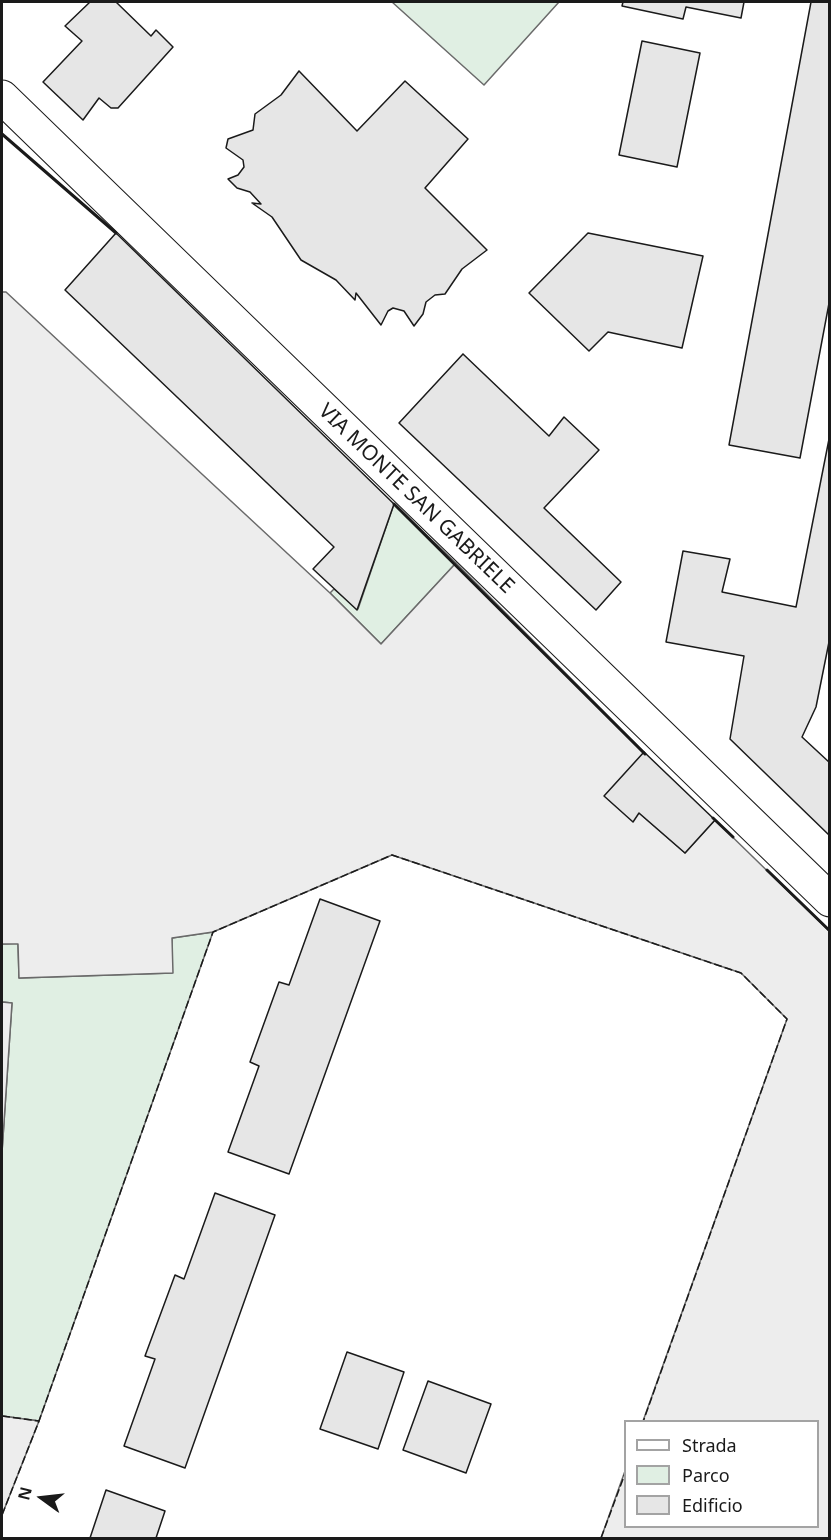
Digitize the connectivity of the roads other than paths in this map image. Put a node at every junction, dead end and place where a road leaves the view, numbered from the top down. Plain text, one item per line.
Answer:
1 (2, 97) edge
2 (830, 900) edge

1 - 2 street, VIA MONTE SAN GABRIELE

